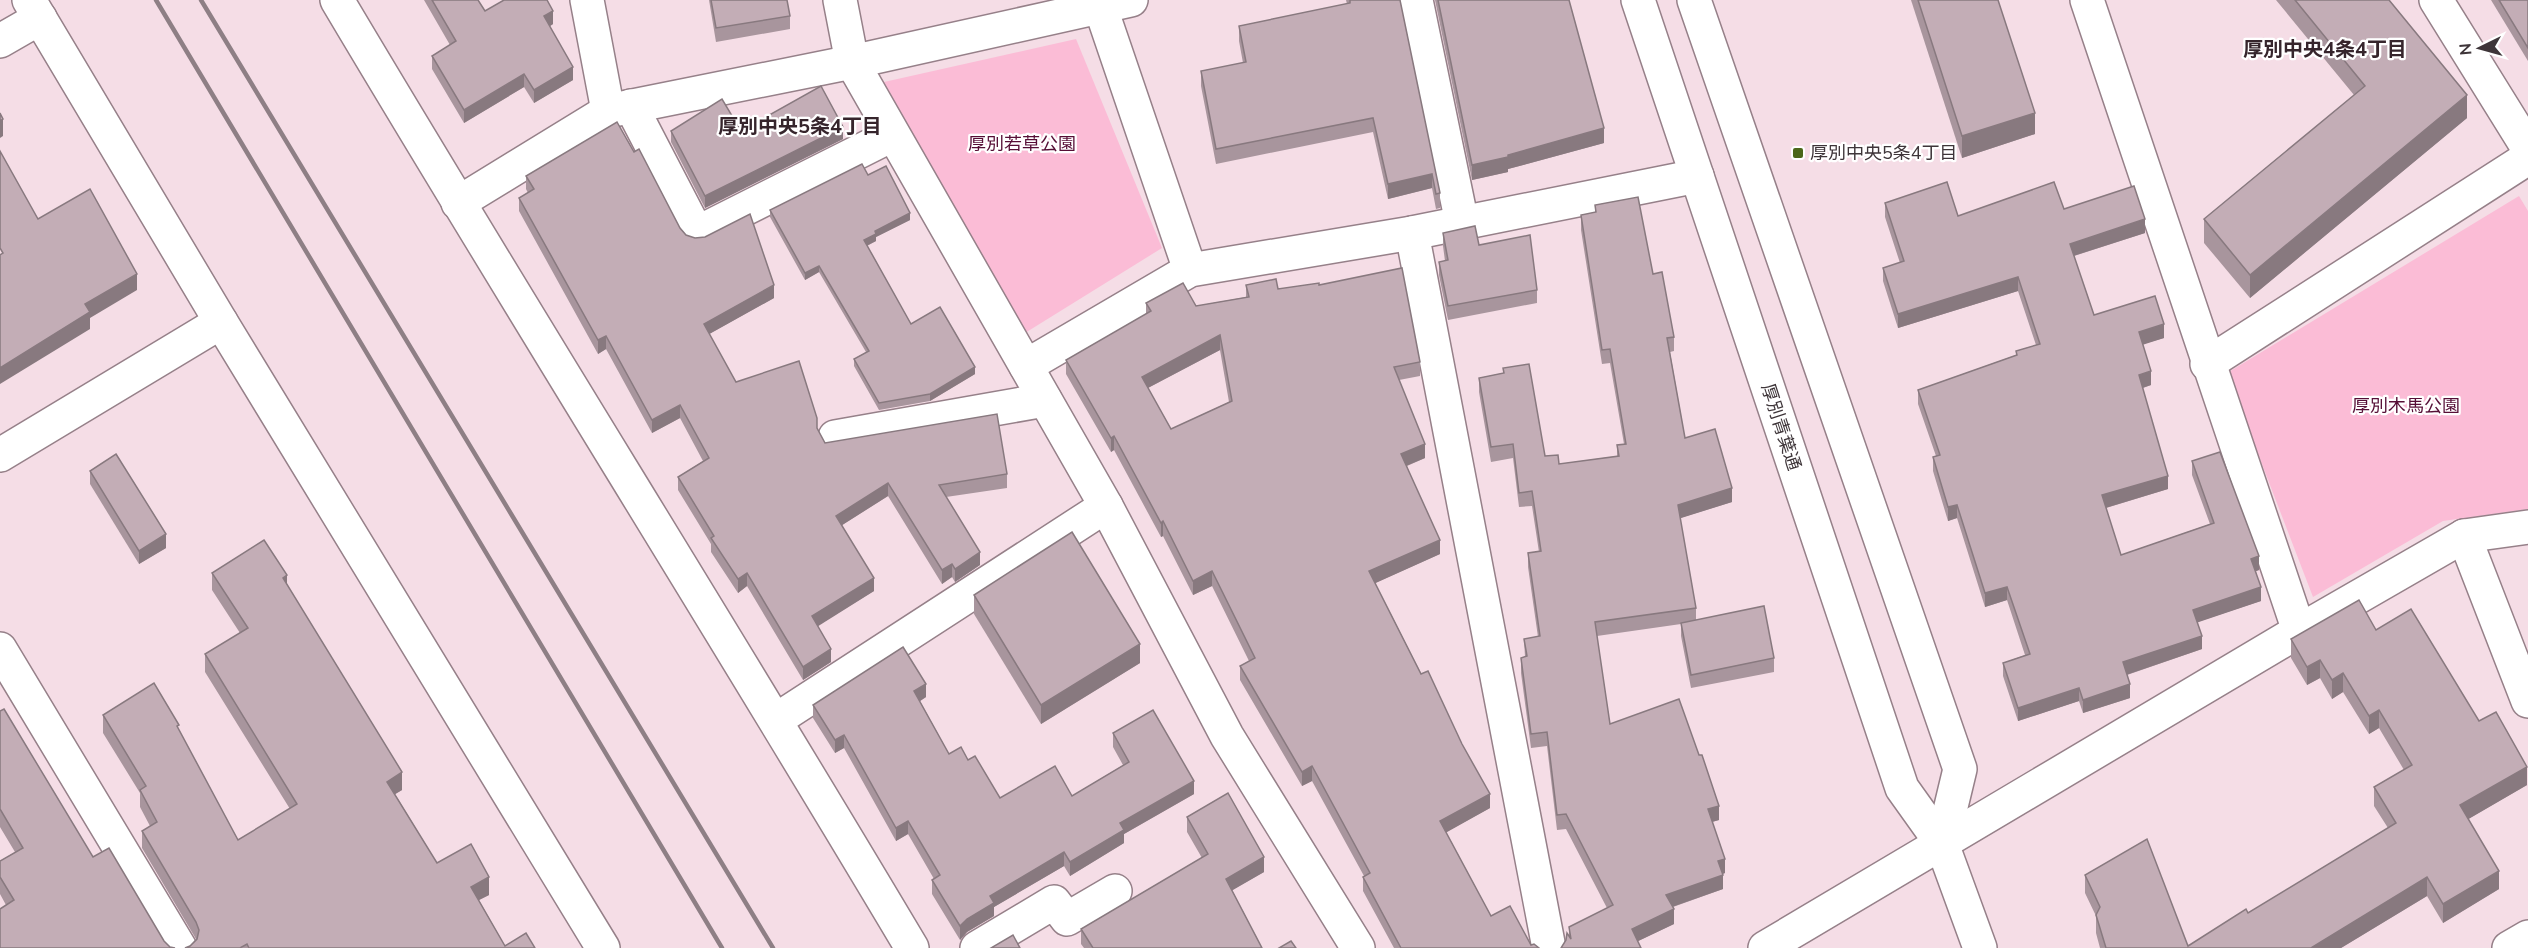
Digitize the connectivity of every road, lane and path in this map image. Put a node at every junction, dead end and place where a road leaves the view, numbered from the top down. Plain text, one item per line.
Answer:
1 (337, 0) edge
2 (587, 0) edge
3 (840, 0) edge
4 (1131, 0) edge
5 (1416, 0) edge
6 (1638, 0) edge
7 (1694, 0) edge
8 (2087, 0) edge
9 (2436, 0) edge
10 (1099, 4) edge
11 (34, 9) edge
12 (0, 41) edge
13 (852, 62) junction
14 (619, 108) junction
15 (892, 135) junction
16 (2528, 148) edge
17 (2528, 158) edge
18 (1697, 176) junction
19 (458, 203) junction
20 (1462, 223) junction
21 (1412, 233) junction
22 (1190, 270) junction
23 (221, 322) junction
24 (2207, 364) junction
25 (1026, 366) junction
26 (1045, 400) junction
27 (835, 437) dead end
28 (0, 455) edge
29 (1106, 506) junction
30 (2528, 527) edge
31 (2464, 536) junction
32 (2299, 631) junction
33 (0, 649) edge
34 (2528, 701) edge
35 (776, 720) junction
36 (1942, 844) junction
37 (1115, 891) dead end
38 (2528, 937) edge
39 (180, 948) edge
40 (603, 948) edge
41 (912, 948) edge
42 (977, 948) edge
43 (1358, 948) edge
44 (1549, 948) edge
45 (1765, 948) edge
46 (1980, 948) edge
47 (2509, 948) edge

1 - 19 street
2 - 14 street
3 - 13 street
4 - 10 street
5 - 20 street
6 - 18 street, 厚別青葉通
7 - 36 street
8 - 24 street
9 - 16 street
10 - 13 street
10 - 22 street
11 - 12 street
11 - 23 street
13 - 14 street
13 - 15 street
14 - 15 street
14 - 19 street
15 - 25 street
17 - 24 street
18 - 20 street
18 - 36 street, 厚別青葉通
19 - 35 street
20 - 21 street
21 - 22 street
21 - 44 street
22 - 25 street
23 - 28 street
23 - 40 street
24 - 32 street
25 - 26 street
26 - 27 street
26 - 29 street
29 - 35 street
29 - 43 street
30 - 31 street
31 - 32 street
31 - 34 street
32 - 36 street
33 - 39 street
35 - 41 street
36 - 45 street
36 - 46 street, 厚別青葉通
37 - 42 street
38 - 47 street

